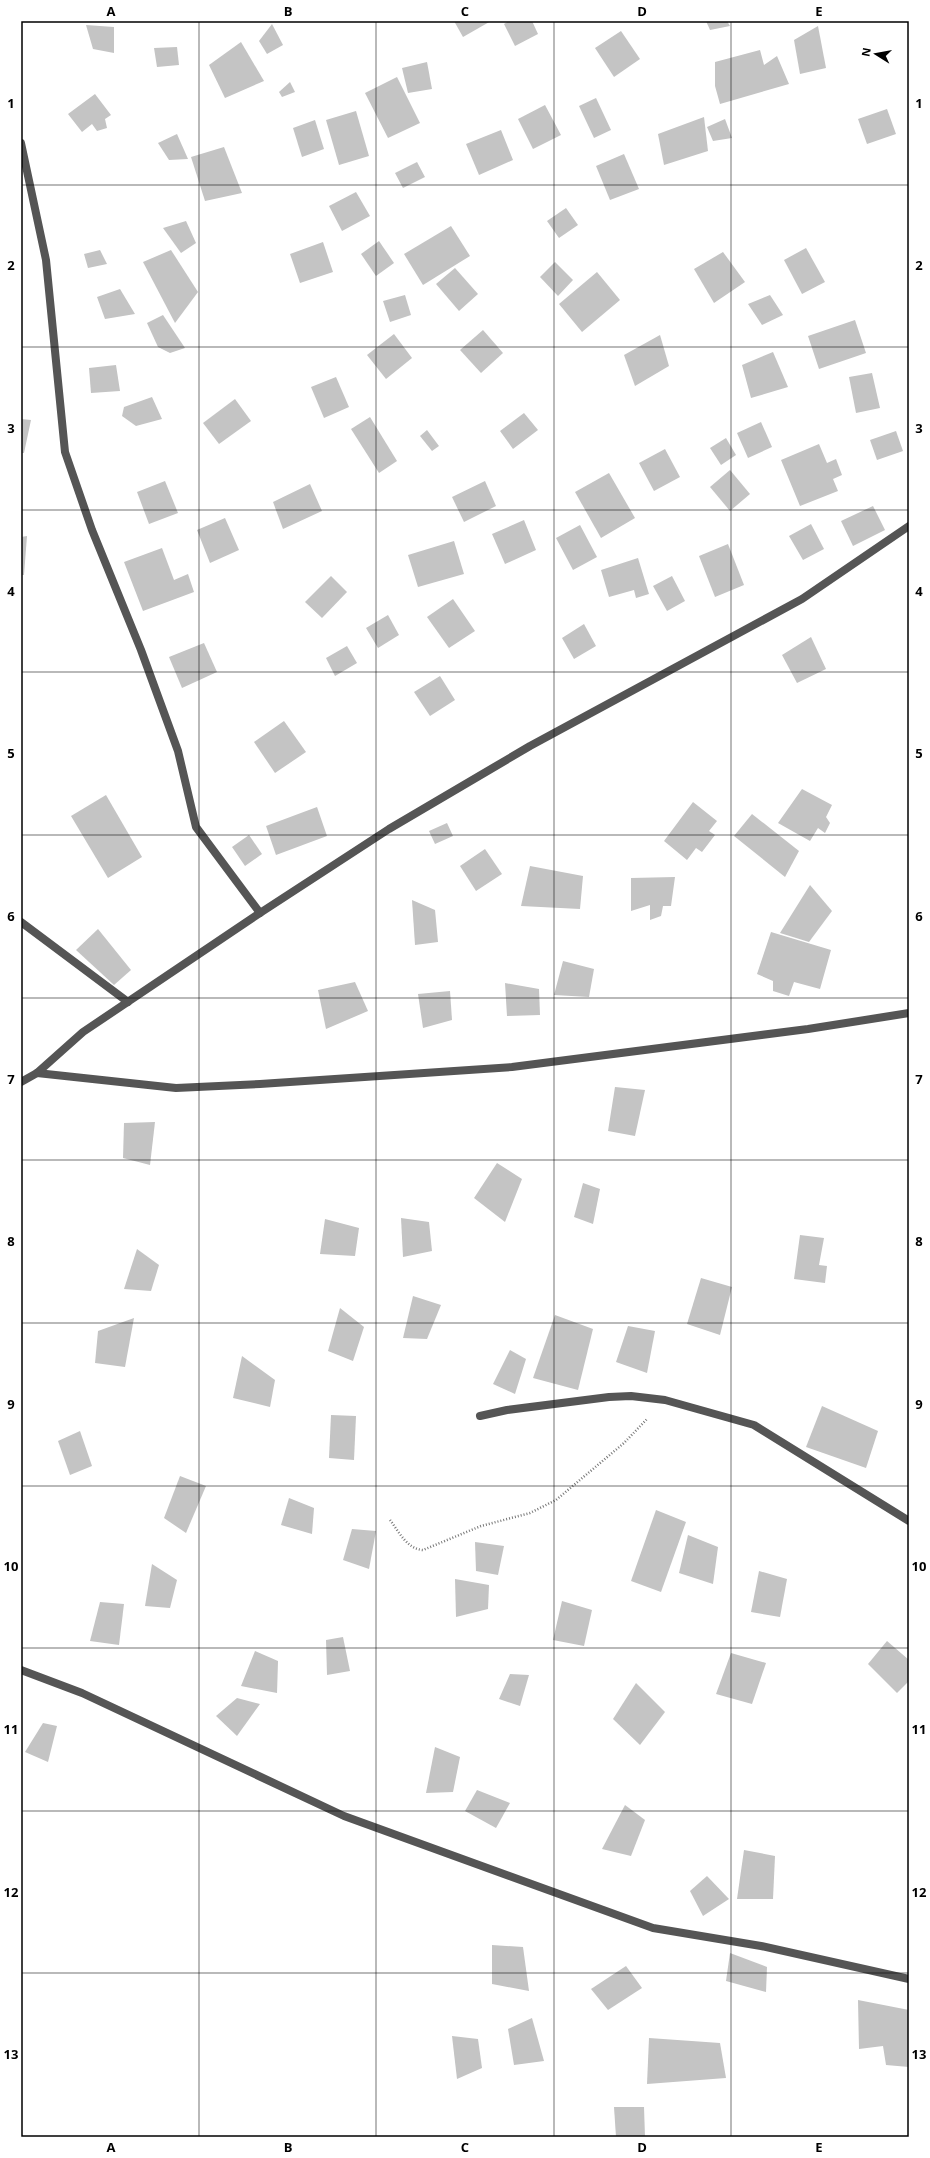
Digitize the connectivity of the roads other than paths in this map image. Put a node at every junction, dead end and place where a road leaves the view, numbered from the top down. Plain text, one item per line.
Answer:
1 (21, 143) edge
2 (909, 526) edge
3 (260, 913) junction
4 (21, 922) edge
5 (128, 1002) junction
6 (909, 1013) edge
7 (37, 1073) junction
8 (21, 1082) edge
9 (480, 1416) dead end
10 (909, 1521) edge
11 (21, 1670) edge
12 (909, 1979) edge

1 - 3 street
2 - 3 street
3 - 5 street
4 - 5 street
5 - 7 street
6 - 7 street
7 - 8 street
9 - 10 street
11 - 12 street

